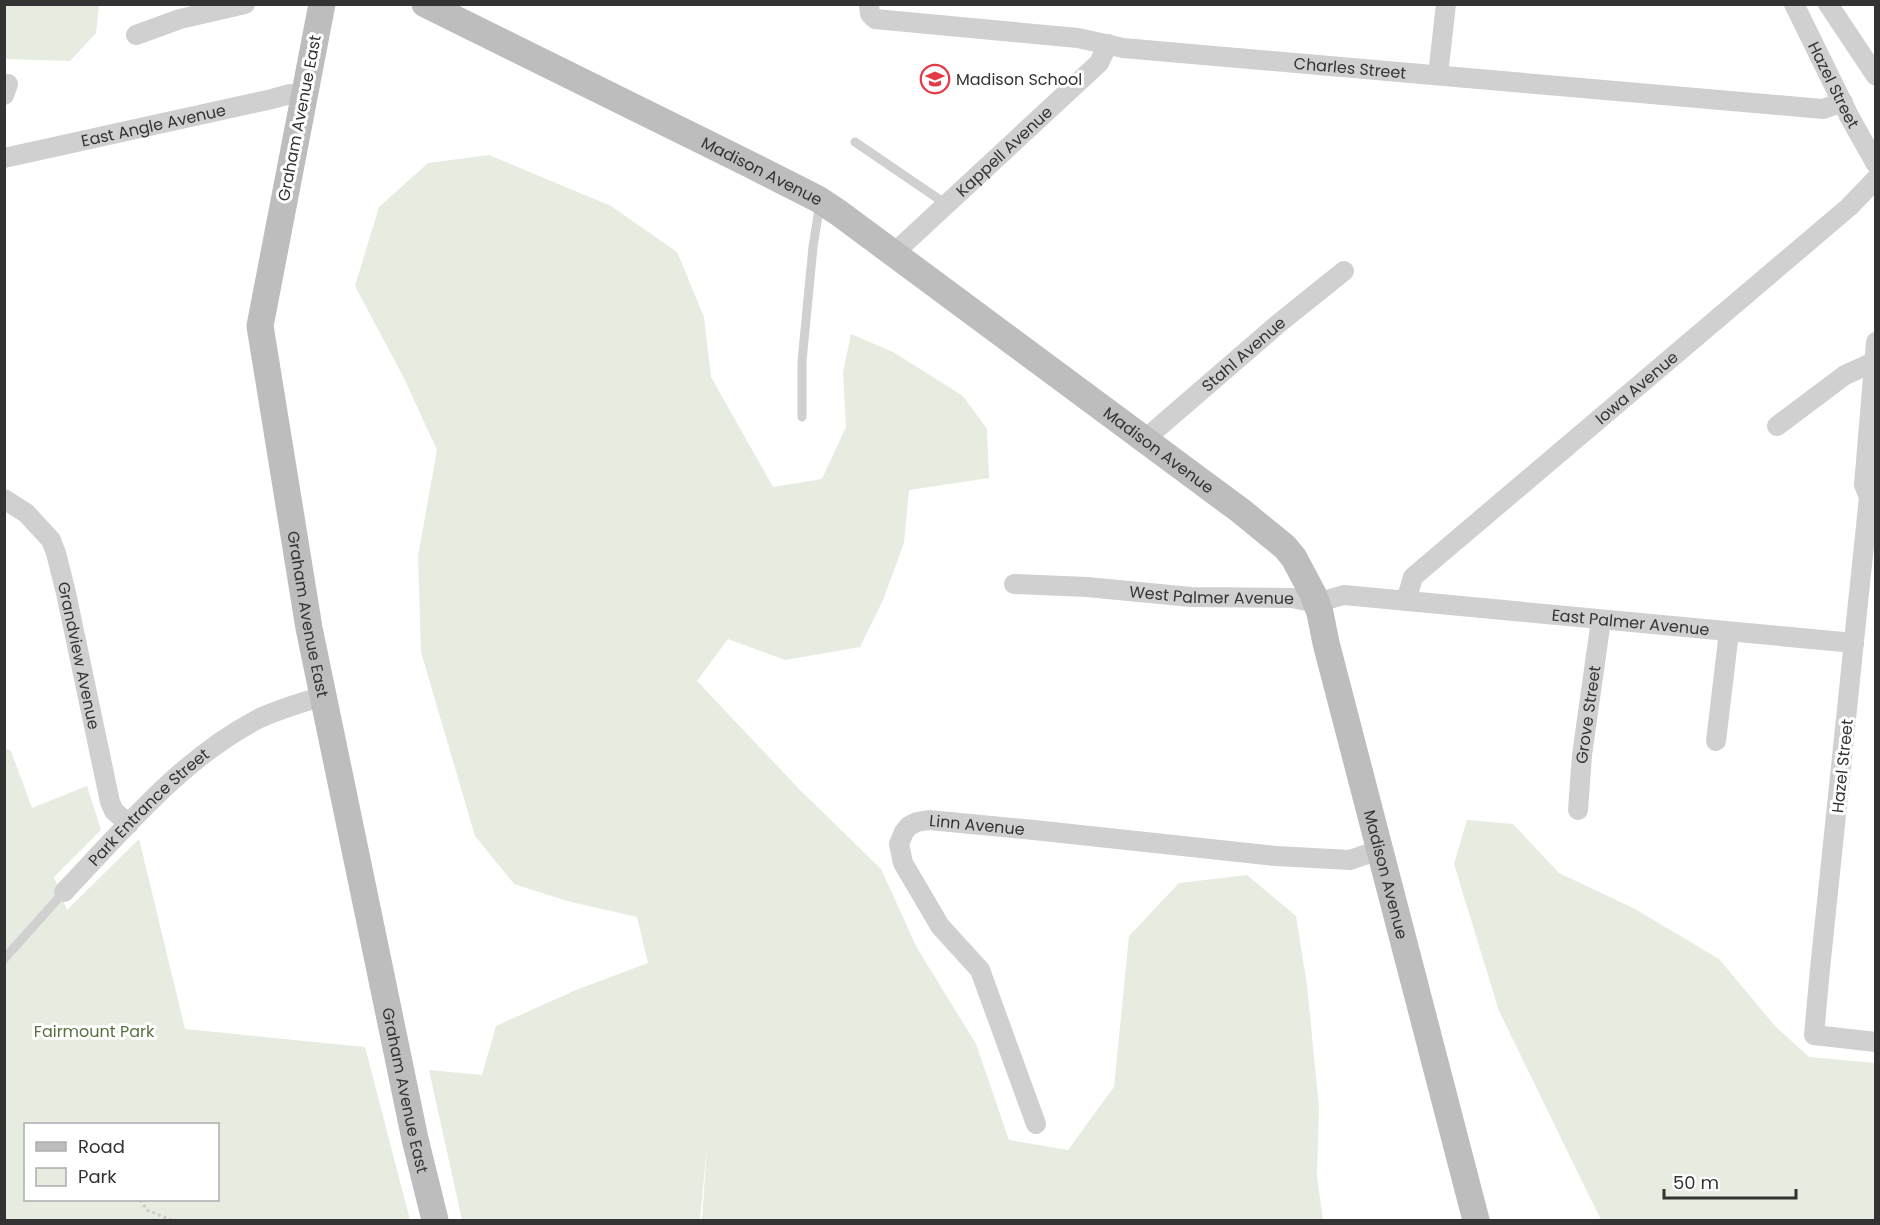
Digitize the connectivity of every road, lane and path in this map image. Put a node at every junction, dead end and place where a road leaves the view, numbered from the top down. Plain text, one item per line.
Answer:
1 (321, 4) edge
2 (425, 4) edge
3 (869, 4) edge
4 (1446, 4) edge
5 (1794, 4) edge
6 (1828, 4) edge
7 (244, 5) edge
8 (176, 12) edge
9 (136, 35) dead end
10 (1108, 44) junction
11 (1438, 75) junction
12 (1875, 76) edge
13 (303, 94) junction
14 (1843, 102) junction
15 (855, 142) dead end
16 (4, 158) edge
17 (1875, 164) edge
18 (1875, 179) edge
19 (820, 201) junction
20 (946, 204) junction
21 (894, 253) junction
22 (1344, 271) dead end
23 (1875, 342) edge
24 (1874, 362) junction
25 (802, 417) dead end
26 (1776, 426) dead end
27 (1144, 439) junction
28 (1872, 494) edge
29 (4, 500) edge
30 (1014, 584) dead end
31 (1406, 601) junction
32 (1316, 603) junction
33 (1601, 620) junction
34 (1729, 632) junction
35 (1854, 644) junction
36 (323, 696) junction
37 (1716, 741) dead end
38 (1578, 810) dead end
39 (129, 824) junction
40 (1379, 850) junction
41 (64, 892) joint
42 (4, 959) edge
43 (1875, 1042) edge
44 (1036, 1124) dead end
45 (141, 1201) edge
46 (171, 1221) edge
47 (435, 1221) edge
48 (1476, 1221) edge

1 - 13 main road, Graham Avenue East
2 - 19 main road, Madison Avenue
3 - 10 street, Charles Street
4 - 11 street
5 - 14 street, Hazel Street
6 - 12 street
7 - 8 street
8 - 9 street
10 - 11 street, Charles Street
10 - 20 street, Kappell Avenue
11 - 14 street, Charles Street
13 - 16 street, East Angle Avenue
13 - 36 main road, Graham Avenue East
14 - 17 street, Hazel Street
15 - 20 lane
18 - 31 street, Iowa Avenue
19 - 21 main road, Madison Avenue
19 - 25 lane
20 - 21 street, Kappell Avenue
21 - 27 main road, Madison Avenue
22 - 27 street, Stahl Avenue
23 - 24 street, Hazel Street
24 - 26 street
24 - 28 street, Hazel Street
27 - 32 main road, Madison Avenue
28 - 35 street, Hazel Street
29 - 39 street, Grandview Avenue
30 - 32 street, West Palmer Avenue
31 - 32 street, West Palmer Avenue
31 - 33 street, East Palmer Avenue
32 - 40 main road, Madison Avenue
33 - 34 street, East Palmer Avenue
33 - 38 street, Grove Street
34 - 35 street, East Palmer Avenue
34 - 37 street
35 - 43 street, Hazel Street
36 - 39 street, Park Entrance Street
36 - 47 main road, Graham Avenue East
39 - 41 street, Park Entrance Street
40 - 44 street, Linn Avenue
40 - 48 main road, Madison Avenue
41 - 42 lane, Park Entrance Street
45 - 46 path

